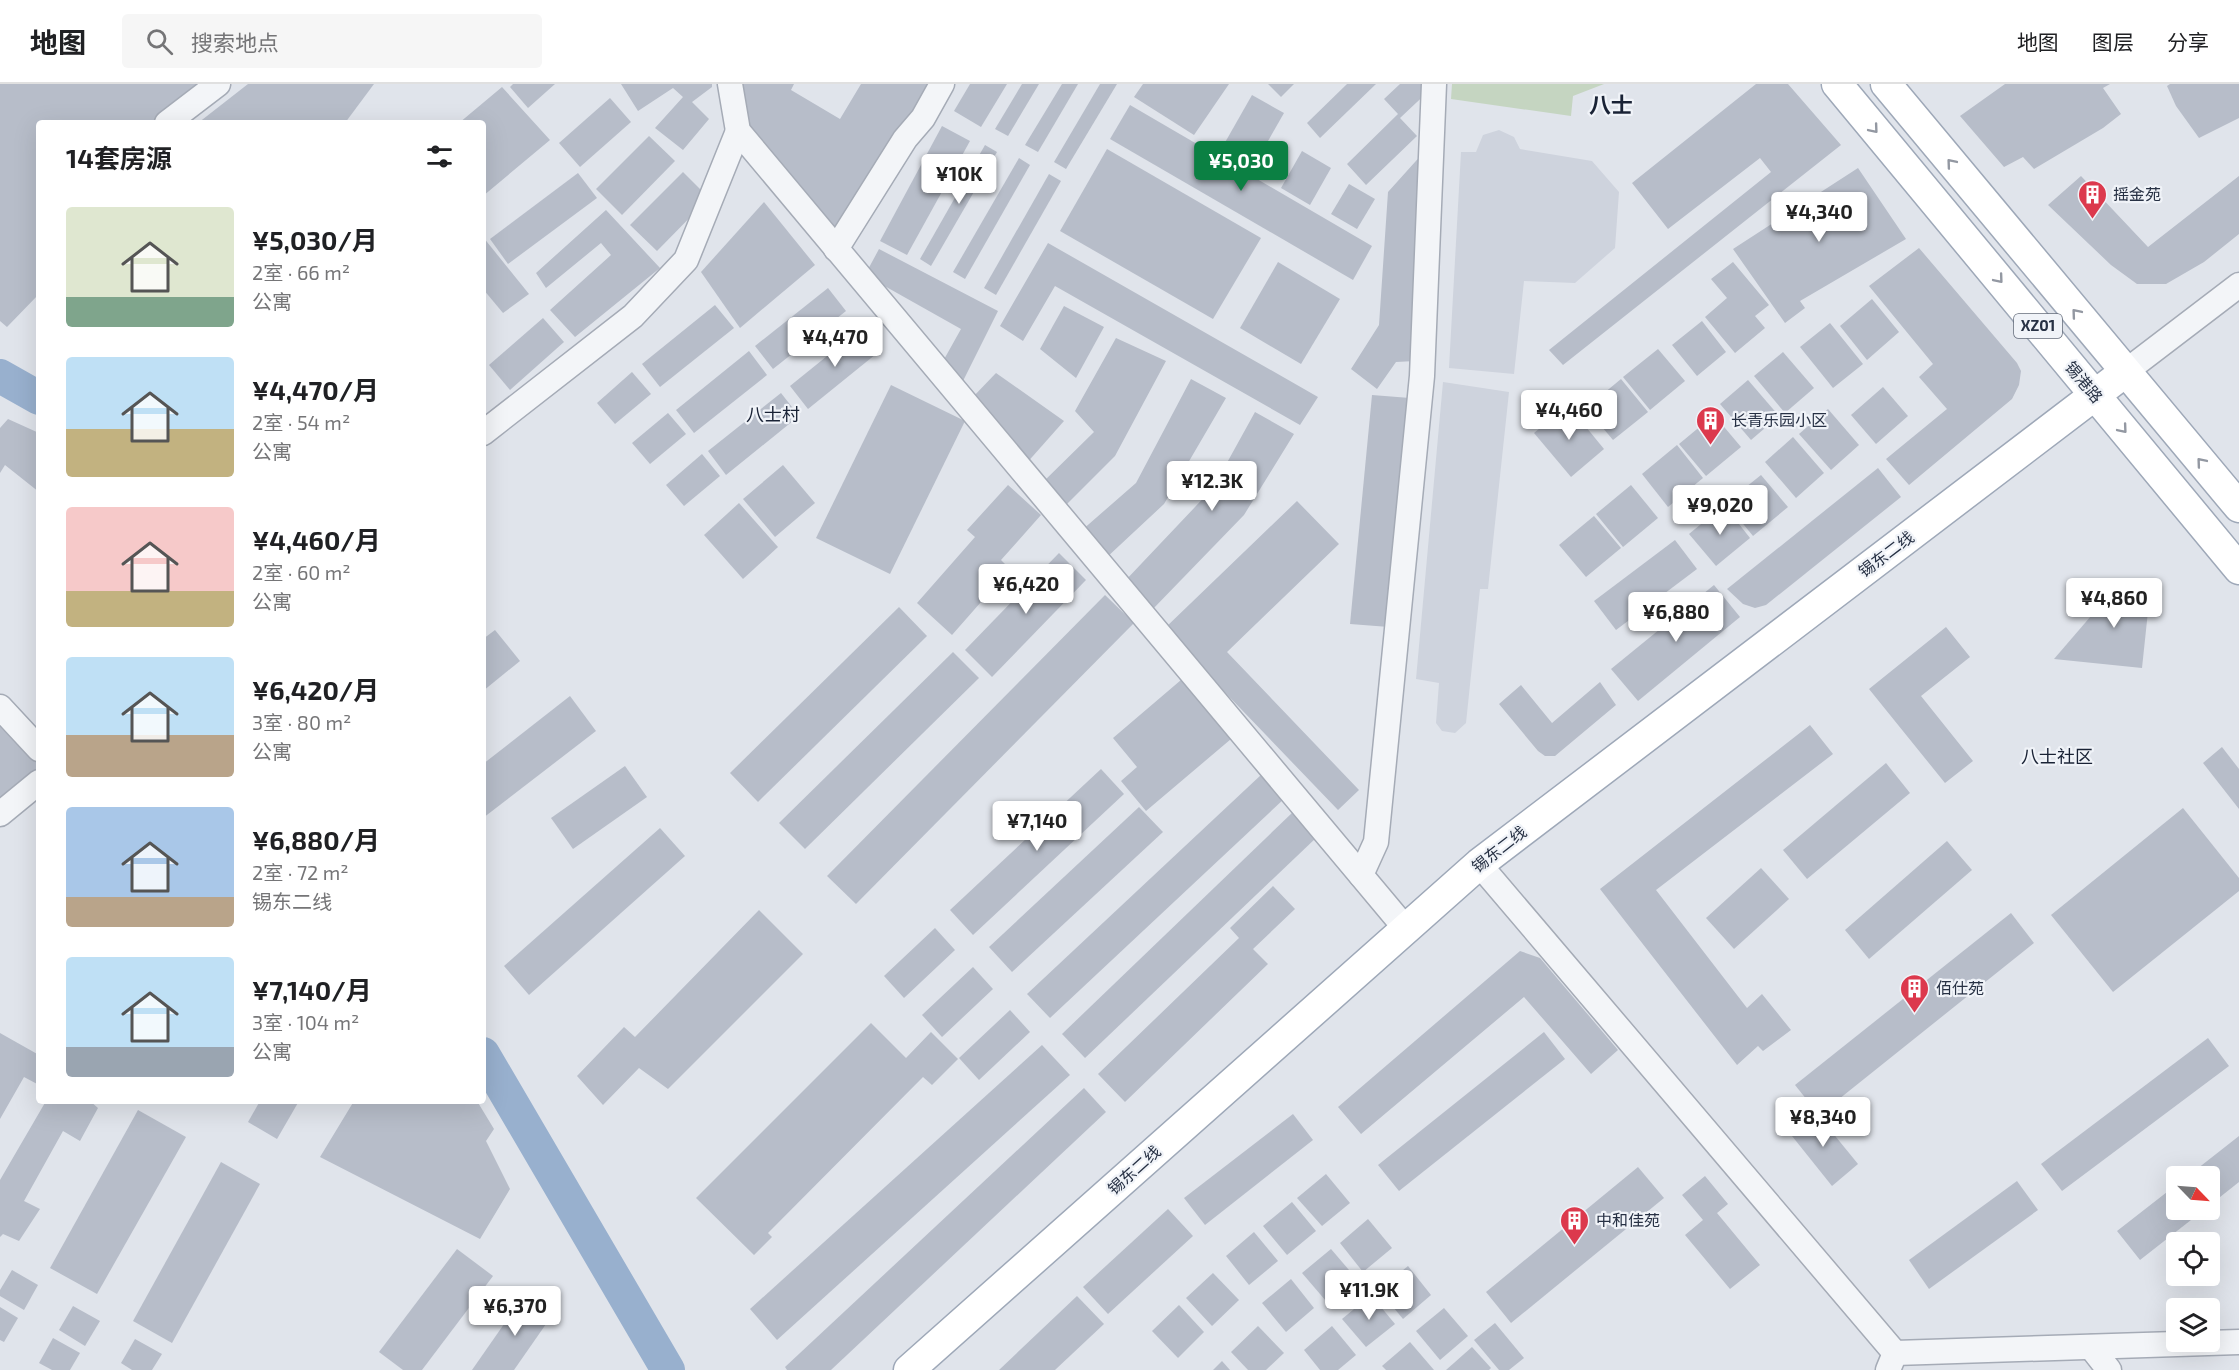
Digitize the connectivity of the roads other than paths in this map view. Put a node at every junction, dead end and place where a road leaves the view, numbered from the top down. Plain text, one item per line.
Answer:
1 (218, 84) edge
2 (730, 84) edge
3 (942, 84) edge
4 (1434, 84) edge
5 (1837, 84) edge
6 (1886, 84) edge
7 (171, 120) edge
8 (738, 131) junction
9 (836, 249) junction
10 (2239, 285) edge
11 (2125, 372) junction
12 (2095, 395) junction
13 (486, 431) edge
14 (2239, 507) edge
15 (2239, 568) edge
16 (0, 707) edge
17 (36, 746) edge
18 (36, 784) edge
19 (0, 814) edge
20 (1479, 864) junction
21 (1360, 875) junction
22 (1406, 929) junction
23 (2239, 1342) edge
24 (2091, 1347) junction
25 (1892, 1361) edge
26 (909, 1370) edge
27 (2109, 1370) edge

1 - 7 street
2 - 8 street
3 - 9 street
4 - 21 street
5 -> 12 main road, 锡港路 / XZ01
11 -> 6 main road, XZ01
8 - 9 street
8 - 13 street
9 - 21 street
10 - 11 street
11 - 12 main road, 锡东二线
14 -> 11 main road, XZ01
12 -> 15 main road, 锡港路 / XZ01
12 - 20 main road, 锡东二线
16 - 17 street
18 - 19 street
20 - 22 main road, 锡东二线
20 - 25 street
21 - 22 street
22 - 26 main road, 锡东二线
23 - 24 street
24 - 25 street
24 - 27 street

